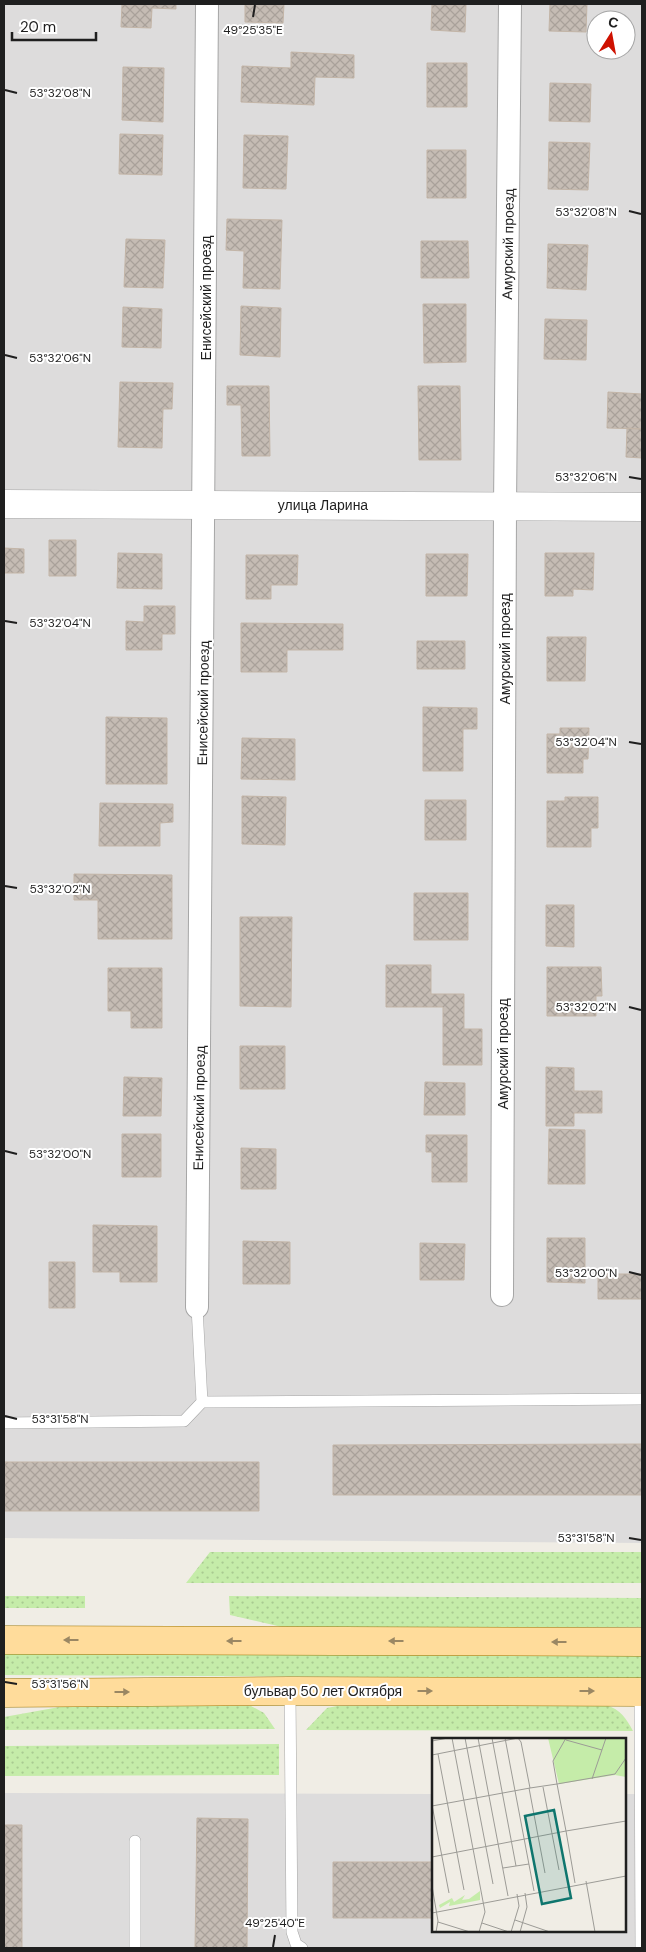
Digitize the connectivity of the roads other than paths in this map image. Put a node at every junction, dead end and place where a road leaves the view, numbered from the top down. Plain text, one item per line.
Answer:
1 (207, 4) edge
2 (510, 4) edge
3 (4, 504) edge
4 (204, 505) junction
5 (505, 506) junction
6 (642, 507) edge
7 (502, 1295) dead end
8 (197, 1306) joint
9 (642, 1399) edge
10 (202, 1402) junction
11 (4, 1423) edge
12 (4, 1640) edge
13 (642, 1642) edge
14 (290, 1691) junction
15 (641, 1692) edge
16 (4, 1693) edge
17 (135, 1841) dead end
18 (135, 1948) edge
19 (302, 1948) edge
20 (641, 1948) edge

1 - 4 street, Енисейский проезд
2 - 5 street, Амурский проезд
3 - 4 street, улица Ларина
4 - 5 street, улица Ларина
4 - 8 street, Енисейский проезд
5 - 6 street, улица Ларина
5 - 7 street, Амурский проезд
8 - 10 lane, Енисейский проезд
9 - 10 lane
10 - 11 lane
13 -> 12 main road
14 -> 15 main road, бульвар 50 лет Октября
16 -> 14 main road, бульвар 50 лет Октября
14 - 19 lane
15 - 20 lane
17 - 18 lane

